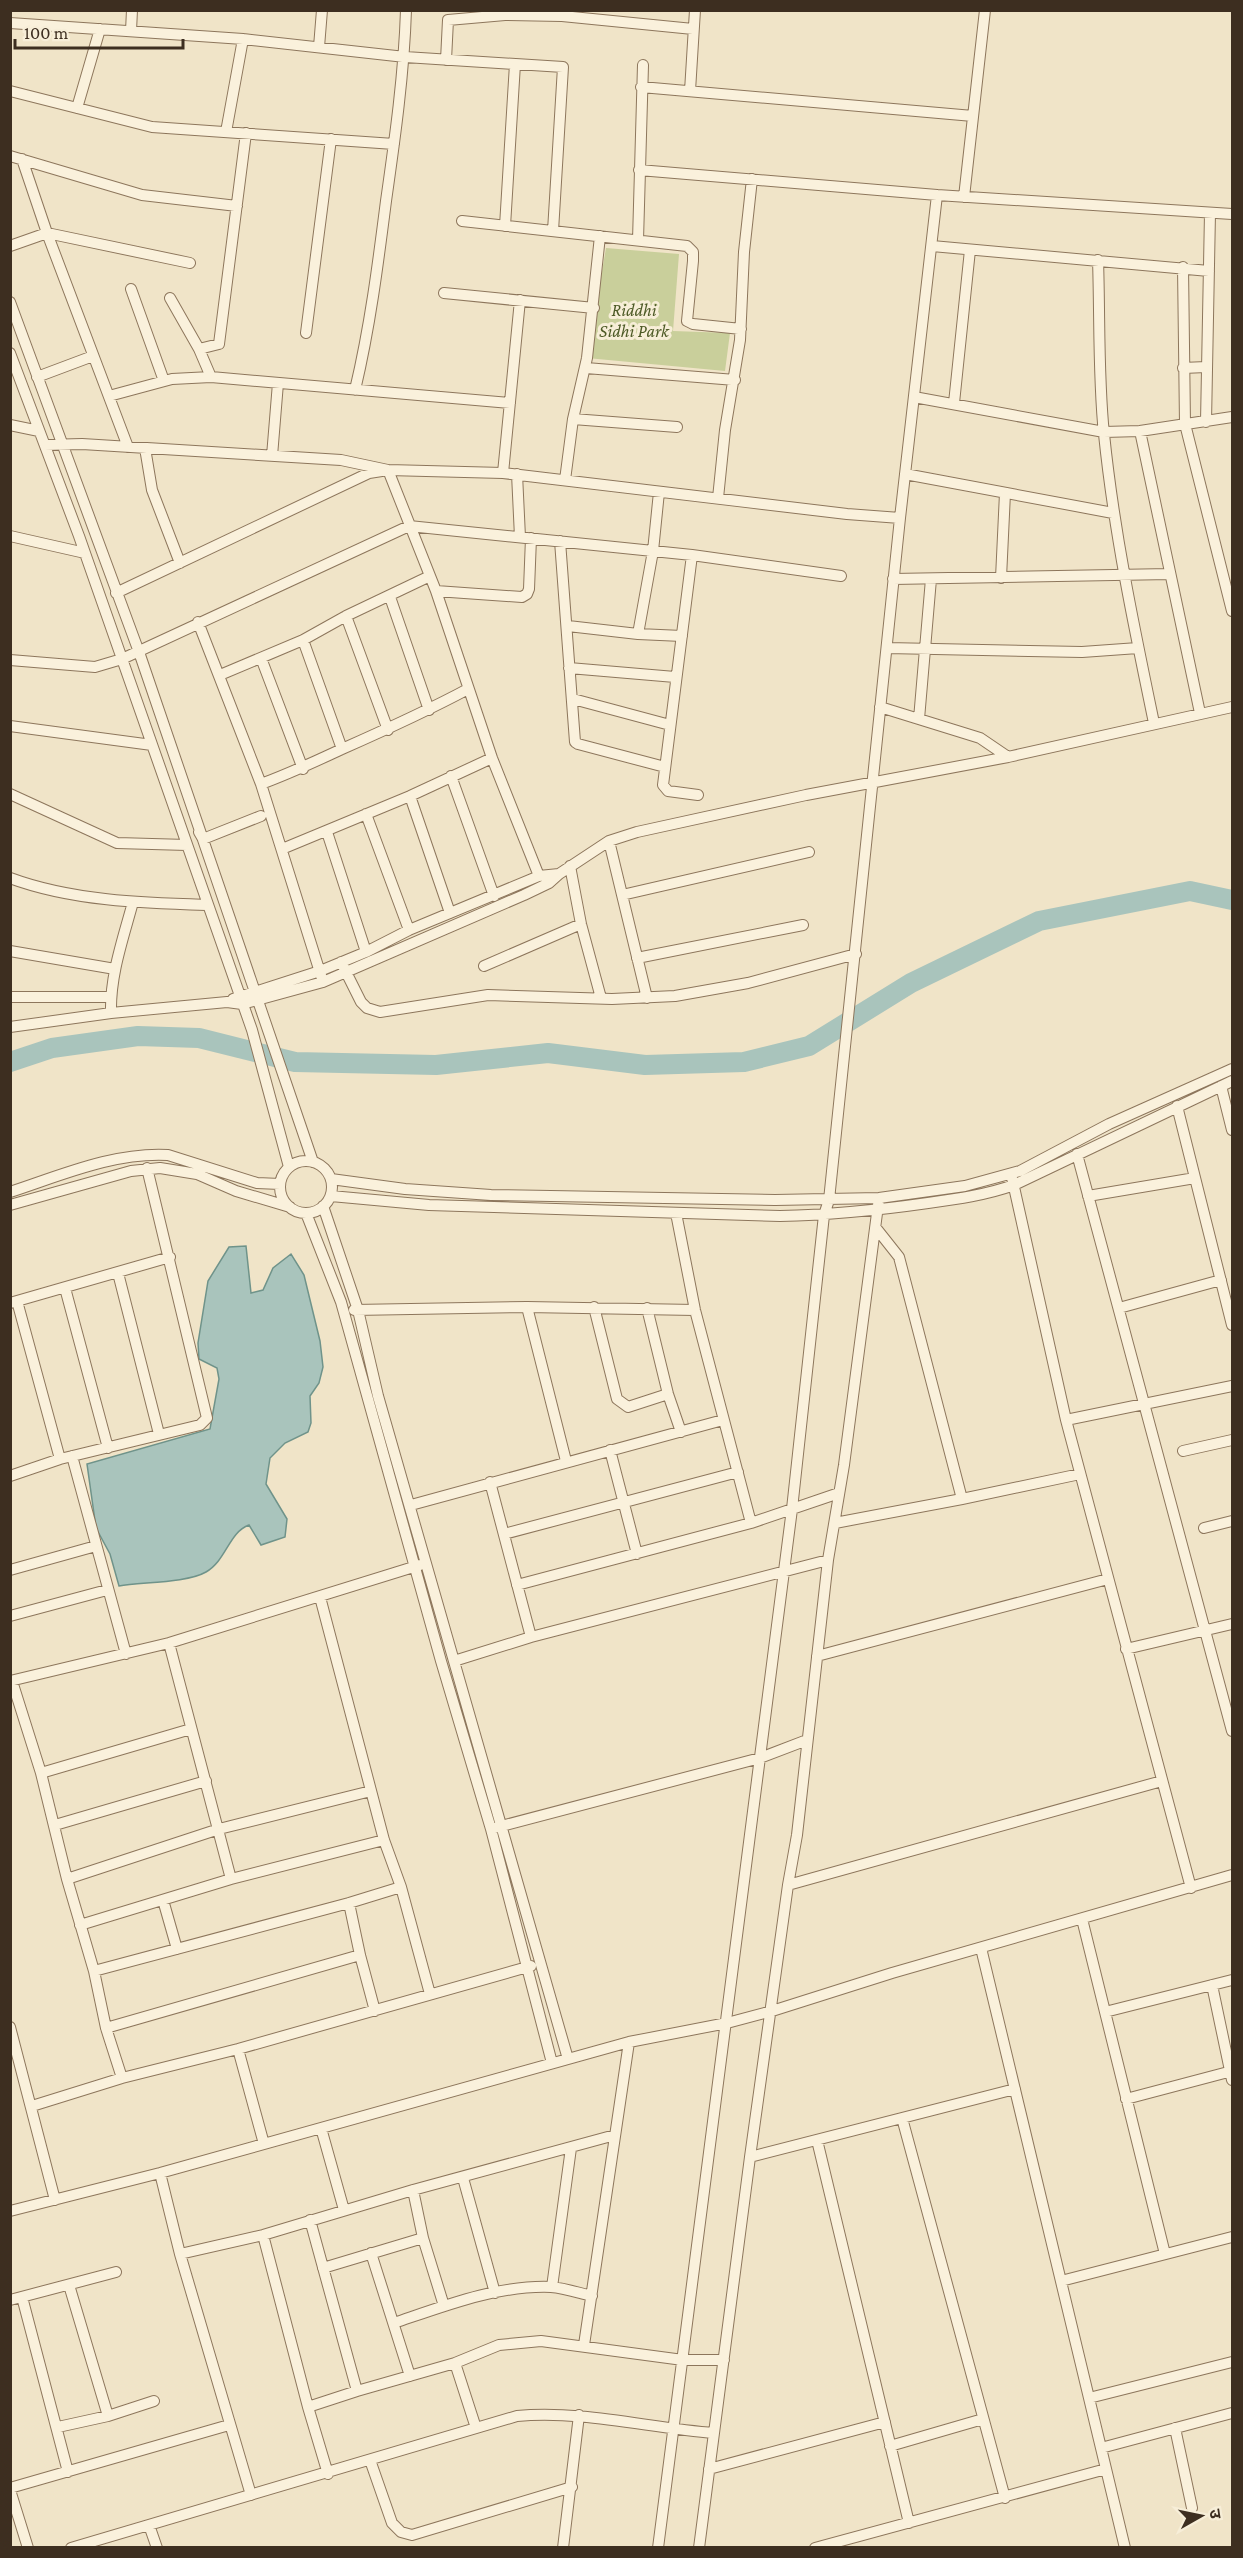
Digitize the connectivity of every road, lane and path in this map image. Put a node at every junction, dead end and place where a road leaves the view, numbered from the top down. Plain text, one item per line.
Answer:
1 (132, 10) edge
2 (321, 10) edge
3 (406, 10) edge
4 (695, 10) edge
5 (985, 10) edge
6 (562, 13) edge
7 (10, 23) edge
8 (100, 29) junction
9 (693, 30) junction
10 (131, 32) junction
11 (243, 39) junction
12 (319, 47) junction
13 (405, 57) junction
14 (446, 60) junction
15 (515, 64) junction
16 (643, 65) dead end
17 (641, 87) junction
18 (10, 91) edge
19 (690, 91) junction
20 (77, 108) junction
21 (972, 116) junction
22 (226, 132) junction
23 (246, 134) junction
24 (331, 140) junction
25 (394, 144) junction
26 (10, 156) edge
27 (22, 159) junction
28 (639, 170) junction
29 (752, 179) junction
30 (938, 195) junction
31 (964, 197) junction
32 (237, 206) junction
33 (1210, 213) junction
34 (1233, 214) edge
35 (462, 221) dead end
36 (505, 226) junction
37 (553, 231) junction
38 (47, 233) junction
39 (600, 236) junction
40 (638, 240) junction
41 (10, 246) edge
42 (932, 246) junction
43 (970, 250) junction
44 (1098, 260) junction
45 (190, 263) dead end
46 (1183, 267) junction
47 (1209, 271) junction
48 (130, 289) dead end
49 (444, 292) dead end
50 (170, 298) dead end
51 (520, 300) junction
52 (10, 302) edge
53 (594, 308) junction
54 (741, 329) junction
55 (306, 333) dead end
56 (199, 350) junction
57 (10, 353) edge
58 (93, 356) junction
59 (1206, 367) junction
60 (586, 368) junction
61 (1183, 368) junction
62 (37, 377) junction
63 (211, 377) junction
64 (735, 380) junction
65 (164, 381) junction
66 (278, 383) junction
67 (355, 390) junction
68 (109, 396) junction
69 (914, 397) junction
70 (510, 403) junction
71 (954, 404) junction
72 (1233, 417) edge
73 (573, 419) junction
74 (1206, 422) junction
75 (1185, 424) junction
76 (10, 425) edge
77 (677, 427) dead end
78 (39, 431) junction
79 (1140, 431) junction
80 (1104, 432) junction
81 (45, 445) junction
82 (63, 445) junction
83 (128, 447) junction
84 (145, 448) junction
85 (272, 456) junction
86 (388, 470) junction
87 (503, 472) junction
88 (517, 474) junction
89 (905, 474) junction
90 (566, 480) junction
91 (659, 492) junction
92 (1005, 493) junction
93 (718, 498) junction
94 (1113, 513) junction
95 (900, 518) junction
96 (409, 526) junction
97 (10, 536) edge
98 (525, 537) junction
99 (560, 541) junction
100 (653, 551) junction
101 (85, 554) junction
102 (692, 555) junction
103 (180, 563) junction
104 (1170, 574) junction
105 (430, 576) junction
106 (841, 576) dead end
107 (1123, 576) junction
108 (1001, 578) junction
109 (893, 579) junction
110 (931, 579) junction
111 (435, 591) junction
112 (117, 593) junction
113 (390, 597) junction
114 (1233, 611) edge
115 (345, 616) junction
116 (198, 622) junction
117 (568, 626) junction
118 (638, 634) junction
119 (682, 636) junction
120 (303, 640) junction
121 (886, 648) junction
122 (1138, 648) junction
123 (926, 649) junction
124 (139, 652) junction
125 (261, 658) junction
126 (122, 659) junction
127 (10, 660) edge
128 (570, 668) junction
129 (220, 675) junction
130 (675, 677) junction
131 (468, 689) junction
132 (573, 699) junction
133 (880, 707) junction
134 (1233, 707) edge
135 (429, 710) junction
136 (1200, 713) junction
137 (919, 719) junction
138 (1154, 723) junction
139 (670, 725) junction
140 (10, 726) edge
141 (388, 730) junction
142 (152, 745) junction
143 (342, 749) junction
144 (1008, 756) junction
145 (492, 758) junction
146 (665, 767) junction
147 (303, 769) junction
148 (451, 776) junction
149 (872, 783) junction
150 (261, 784) junction
151 (10, 794) edge
152 (698, 795) dead end
153 (410, 796) junction
154 (366, 814) junction
155 (261, 816) dead end
156 (199, 832) junction
157 (327, 832) junction
158 (609, 841) junction
159 (187, 845) junction
160 (282, 849) junction
161 (809, 852) dead end
162 (570, 866) junction
163 (559, 874) junction
164 (539, 876) junction
165 (10, 878) edge
166 (622, 895) junction
167 (494, 896) junction
168 (133, 902) junction
169 (208, 905) junction
170 (450, 914) junction
171 (581, 924) junction
172 (802, 925) dead end
173 (409, 930) junction
174 (10, 951) edge
175 (366, 952) junction
176 (856, 954) junction
177 (637, 958) junction
178 (484, 966) dead end
179 (343, 967) junction
180 (115, 969) junction
181 (321, 976) junction
182 (256, 995) junction
183 (10, 997) edge
184 (110, 997) junction
185 (601, 998) junction
186 (647, 998) junction
187 (240, 1000) junction
188 (111, 1013) junction
189 (10, 1027) edge
190 (1233, 1069) edge
191 (1233, 1081) edge
192 (1221, 1086) junction
193 (1177, 1106) junction
194 (1233, 1130) edge
195 (1077, 1154) junction
196 (313, 1161) junction
197 (289, 1167) junction
198 (147, 1168) junction
199 (1011, 1174) junction
200 (1195, 1178) junction
201 (331, 1179) junction
202 (280, 1184) junction
203 (1014, 1185) junction
204 (10, 1192) edge
205 (331, 1196) junction
206 (1088, 1196) junction
207 (879, 1198) junction
208 (829, 1200) junction
209 (10, 1205) edge
210 (323, 1206) junction
211 (290, 1207) junction
212 (878, 1210) junction
213 (306, 1213) junction
214 (676, 1213) junction
215 (824, 1215) junction
216 (876, 1228) junction
217 (170, 1257) junction
218 (118, 1273) junction
219 (1221, 1280) junction
220 (65, 1288) junction
221 (14, 1302) edge
222 (527, 1307) junction
223 (594, 1307) junction
224 (647, 1308) junction
225 (1119, 1308) junction
226 (358, 1310) junction
227 (695, 1310) junction
228 (343, 1311) junction
229 (1233, 1325) edge
230 (1233, 1386) edge
231 (668, 1394) junction
232 (1145, 1403) junction
233 (723, 1420) junction
234 (1066, 1420) junction
235 (681, 1432) junction
236 (159, 1434) junction
237 (1233, 1440) edge
238 (108, 1448) junction
239 (610, 1450) junction
240 (1183, 1451) dead end
241 (72, 1456) junction
242 (60, 1459) junction
243 (566, 1461) junction
244 (738, 1472) junction
245 (1080, 1474) junction
246 (10, 1476) edge
247 (490, 1482) junction
248 (839, 1493) junction
249 (962, 1499) junction
250 (624, 1502) junction
251 (411, 1505) junction
252 (792, 1509) junction
253 (1233, 1521) edge
254 (752, 1523) junction
255 (835, 1523) junction
256 (1204, 1528) dead end
257 (504, 1534) junction
258 (96, 1546) junction
259 (637, 1554) junction
260 (828, 1560) junction
261 (427, 1563) junction
262 (415, 1566) junction
263 (10, 1570) edge
264 (782, 1571) junction
265 (1108, 1580) junction
266 (517, 1586) junction
267 (107, 1590) junction
268 (320, 1597) junction
269 (11, 1614) edge
270 (1233, 1624) edge
271 (1207, 1630) junction
272 (531, 1637) junction
273 (169, 1643) junction
274 (1126, 1649) junction
275 (126, 1654) junction
276 (817, 1656) junction
277 (454, 1661) junction
278 (11, 1681) edge
279 (190, 1729) junction
280 (1233, 1731) edge
281 (807, 1740) junction
282 (760, 1758) junction
283 (41, 1773) junction
284 (206, 1781) junction
285 (1162, 1781) junction
286 (371, 1791) junction
287 (55, 1825) junction
288 (495, 1827) junction
289 (219, 1829) junction
290 (384, 1840) junction
291 (1233, 1875) edge
292 (68, 1879) junction
293 (231, 1879) junction
294 (788, 1885) junction
295 (401, 1887) junction
296 (1191, 1888) junction
297 (163, 1900) junction
298 (350, 1903) junction
299 (1082, 1919) junction
300 (80, 1925) junction
301 (981, 1948) junction
302 (177, 1949) junction
303 (360, 1955) junction
304 (540, 1964) junction
305 (526, 1968) junction
306 (94, 1971) junction
307 (1233, 1980) edge
308 (1212, 1985) junction
309 (430, 1994) junction
310 (375, 2011) junction
311 (771, 2011) junction
312 (1105, 2012) junction
313 (727, 2023) junction
314 (10, 2027) edge
315 (106, 2028) junction
316 (629, 2042) junction
317 (238, 2049) junction
318 (567, 2059) junction
319 (552, 2063) junction
320 (1232, 2074) edge
321 (122, 2078) junction
322 (1015, 2089) junction
323 (1126, 2099) junction
324 (32, 2106) junction
325 (902, 2118) junction
326 (321, 2128) junction
327 (615, 2135) junction
328 (817, 2140) junction
329 (264, 2144) junction
330 (571, 2148) junction
331 (750, 2157) junction
332 (160, 2173) junction
333 (463, 2178) junction
334 (413, 2190) junction
335 (55, 2200) junction
336 (344, 2210) junction
337 (10, 2211) edge
338 (310, 2220) junction
339 (263, 2235) junction
340 (1233, 2237) edge
341 (423, 2238) junction
342 (371, 2253) junction
343 (180, 2254) junction
344 (1165, 2254) junction
345 (324, 2268) junction
346 (117, 2272) dead end
347 (1061, 2281) junction
348 (69, 2285) junction
349 (552, 2287) junction
350 (495, 2293) junction
351 (592, 2296) junction
352 (22, 2297) junction
353 (10, 2300) edge
354 (444, 2306) junction
355 (394, 2324) junction
356 (584, 2345) junction
357 (683, 2360) junction
358 (724, 2360) junction
359 (1233, 2362) edge
360 (455, 2363) junction
361 (410, 2376) junction
362 (357, 2391) junction
363 (1089, 2398) junction
364 (154, 2401) dead end
365 (308, 2407) junction
366 (1233, 2413) edge
367 (579, 2415) junction
368 (108, 2416) junction
369 (983, 2418) junction
370 (885, 2422) junction
371 (229, 2425) junction
372 (58, 2427) junction
373 (476, 2428) junction
374 (1175, 2428) junction
375 (672, 2430) junction
376 (714, 2433) junction
377 (890, 2446) junction
378 (1101, 2448) junction
379 (370, 2460) junction
380 (709, 2469) junction
381 (1106, 2469) junction
382 (68, 2472) junction
383 (328, 2474) junction
384 (572, 2487) junction
385 (10, 2489) edge
386 (251, 2495) junction
387 (1005, 2498) junction
388 (1192, 2508) dead end
389 (909, 2523) junction
390 (149, 2525) junction
391 (86, 2546) edge
392 (28, 2547) edge
393 (71, 2547) edge
394 (157, 2547) edge
395 (563, 2547) edge
396 (658, 2547) edge
397 (699, 2547) edge
398 (815, 2547) edge
399 (1125, 2547) edge

1 - 10 street
2 - 12 street
3 - 13 street
4 - 9 street
5 - 21 street
6 - 9 street
6 - 14 street
7 - 8 street
8 - 10 street
8 - 20 street
9 - 19 street
10 - 11 street
11 - 12 street
11 - 22 street
12 - 13 street
13 - 14 street
13 - 25 street
14 - 15 street
15 - 36 street
15 - 37 street
16 - 17 street
17 - 19 street
17 - 28 street
18 - 20 street
19 - 21 street
20 - 22 street
21 - 31 street
22 - 23 street
23 - 24 street
23 - 32 street
24 - 25 street
24 - 55 street
25 - 67 street
26 - 27 street
27 - 32 street
27 - 38 street
28 - 29 street
28 - 40 street
29 - 30 street
29 - 54 street
30 - 31 street
30 - 42 street
31 - 33 street
32 - 56 street
33 - 34 street
33 - 47 street
35 - 36 street
36 - 37 street
37 - 39 street
38 - 41 street
38 - 45 street
38 - 58 street
39 - 40 street
39 - 53 street
40 - 54 street
42 - 43 street
42 - 69 street
43 - 44 street
43 - 71 street
44 - 46 street
44 - 80 street
46 - 47 street
46 - 61 street
47 - 59 street
48 - 65 street
49 - 51 street
50 - 56 street
51 - 53 street
51 - 70 street
52 - 62 street
53 - 60 street
54 - 64 street
56 - 63 street
57 - 78 street
58 - 62 street
58 - 68 street
59 - 61 street
59 - 74 street
60 - 64 street
60 - 73 street
61 - 75 street
62 - 82 street
63 - 65 street
63 - 66 street
64 - 93 street
65 - 68 street
66 - 67 street
66 - 85 street
67 - 70 street
68 - 83 street
69 - 71 street
69 - 89 street
70 - 87 street
71 - 80 street
72 - 74 street
73 - 77 street
73 - 90 street
74 - 75 street
75 - 79 street
75 - 114 street
76 - 78 street
78 - 81 street
79 - 80 street
79 - 104 street
80 - 94 street
81 - 82 street
81 - 101 street
82 - 83 street
82 - 112 street
83 - 84 street
84 - 85 street
84 - 103 street
85 - 86 street
86 - 87 street
86 - 96 street
86 - 103 street
87 - 88 street
88 - 90 street
88 - 98 street
89 - 92 street
89 - 95 street
90 - 91 street
91 - 93 street
91 - 100 street
92 - 94 street
92 - 108 street
93 - 95 street
94 - 107 street
95 - 109 street
96 - 98 street
96 - 105 street
96 - 116 street
97 - 101 street
98 - 99 street
98 - 111 street
99 - 100 street
99 - 117 street
100 - 102 street
100 - 118 street
101 - 126 street
102 - 106 street
102 - 119 street
103 - 112 street
104 - 107 street
104 - 136 street
105 - 111 street
105 - 113 street
107 - 108 street
107 - 122 street
108 - 110 street
109 - 110 street
109 - 121 street
110 - 123 street
111 - 131 street
112 - 124 street
113 - 115 street
113 - 135 street
115 - 120 street
115 - 141 street
116 - 124 street
116 - 129 street
117 - 118 street
117 - 128 street
118 - 119 street
119 - 130 street
120 - 125 street
120 - 143 street
121 - 123 street
121 - 133 street
122 - 123 street
122 - 138 street
123 - 137 street
124 - 126 street
124 - 156 street
125 - 129 street
125 - 147 street
126 - 127 street
126 - 142 street
128 - 130 street
128 - 132 street
129 - 150 street
130 - 139 street
131 - 135 street
131 - 145 street
132 - 139 street
132 - 146 street
133 - 137 street
133 - 149 street
134 - 136 street
135 - 141 street
136 - 138 street
137 - 144 street
138 - 144 street
139 - 146 street
140 - 142 street
141 - 143 street
142 - 159 street
143 - 147 street
144 - 149 street
145 - 148 street
145 - 164 street
146 - 152 street
147 - 150 street
148 - 153 street
148 - 167 street
149 - 158 street
149 - 176 street
150 - 160 street
151 - 159 street
153 - 154 street
153 - 170 street
154 - 157 street
154 - 173 street
155 - 156 street
156 - 182 street
157 - 160 street
157 - 175 street
158 - 162 street
158 - 166 street
159 - 169 street
160 - 181 street
161 - 166 street
162 - 163 street
162 - 171 street
163 - 164 street
163 - 179 street
164 - 167 street
165 - 168 street
166 - 177 street
167 - 170 street
168 - 169 street
168 - 180 street
169 - 187 street
170 - 173 street
171 - 178 street
171 - 185 street
172 - 177 street
173 - 175 street
174 - 180 street
175 - 179 street
176 - 186 street
176 - 208 street
177 - 186 street
179 - 181 street
179 - 185 street
180 - 184 street
181 - 182 street
182 - 187 street
182 - 196 street
183 - 184 street
184 - 188 street
185 - 186 street
187 - 188 street
187 - 197 street
188 - 189 street
190 - 199 street
191 - 192 street
192 - 193 street
192 - 194 street
193 - 195 street
193 - 200 street
195 - 203 street
195 - 206 street
196 - 197 street
196 - 201 street
197 - 202 street
198 - 209 street
198 - 211 street
198 - 217 street
199 - 203 street
199 - 207 street
200 - 206 street
200 - 219 street
201 - 205 street
201 - 208 street
202 - 204 street
202 - 211 street
203 - 212 street
203 - 234 street
205 - 210 street
205 - 214 street
206 - 225 street
207 - 208 street
207 - 212 street
208 - 215 street
210 - 213 street
210 - 226 street
211 - 213 street
212 - 215 street
212 - 216 street
213 - 228 street
214 - 215 street
214 - 227 street
215 - 252 street
216 - 248 street
216 - 249 street
217 - 218 street
217 - 236 street
218 - 220 street
218 - 236 street
219 - 225 street
219 - 229 street
220 - 221 street
220 - 238 street
221 - 242 street
222 - 223 street
222 - 226 street
222 - 243 street
223 - 224 street
223 - 231 street
224 - 227 street
224 - 231 street
225 - 232 street
226 - 228 street
226 - 251 street
227 - 233 street
228 - 262 street
230 - 232 street
231 - 235 street
232 - 234 street
232 - 271 street
233 - 235 street
233 - 244 street
234 - 245 street
235 - 239 street
236 - 238 street
237 - 240 street
238 - 241 street
239 - 243 street
239 - 250 street
241 - 242 street
241 - 258 street
242 - 246 street
243 - 247 street
244 - 250 street
244 - 254 street
245 - 249 street
245 - 265 street
247 - 251 street
247 - 257 street
248 - 252 street
248 - 255 street
249 - 255 street
250 - 257 street
250 - 259 street
251 - 261 street
252 - 254 street
252 - 264 street
253 - 256 street
254 - 259 street
255 - 260 street
257 - 266 street
258 - 263 street
258 - 267 street
259 - 266 street
260 - 264 street
260 - 276 street
261 - 262 street
261 - 277 street
262 - 268 street
262 - 288 street
264 - 272 street
264 - 282 street
265 - 274 street
265 - 276 street
266 - 272 street
267 - 269 street
267 - 275 street
268 - 273 street
268 - 286 street
270 - 271 street
271 - 274 street
271 - 280 street
272 - 277 street
273 - 275 street
273 - 279 street
274 - 285 street
275 - 278 street
276 - 281 street
277 - 288 street
278 - 283 street
279 - 283 street
279 - 284 street
281 - 282 street
281 - 294 street
282 - 288 street
282 - 313 street
283 - 287 street
284 - 287 street
284 - 289 street
285 - 294 street
285 - 296 street
286 - 289 street
286 - 290 street
287 - 292 street
288 - 304 street
288 - 305 street
289 - 292 street
289 - 293 street
290 - 293 street
290 - 295 street
291 - 296 street
292 - 300 street
293 - 297 street
294 - 311 street
295 - 298 street
295 - 309 street
296 - 299 street
297 - 300 street
297 - 302 street
298 - 302 street
298 - 303 street
299 - 301 street
299 - 312 street
300 - 306 street
301 - 311 street
301 - 322 street
302 - 306 street
303 - 310 street
303 - 315 street
304 - 305 street
304 - 318 street
305 - 309 street
305 - 319 street
306 - 315 street
307 - 308 street
308 - 312 street
308 - 320 street
309 - 310 street
310 - 317 street
311 - 313 street
311 - 331 street
312 - 323 street
313 - 316 street
313 - 357 street
314 - 324 street
315 - 321 street
316 - 318 street
316 - 327 street
317 - 321 street
317 - 329 street
318 - 319 street
319 - 326 street
320 - 323 street
321 - 324 street
322 - 325 street
322 - 347 street
323 - 344 street
324 - 335 street
325 - 328 street
325 - 369 street
326 - 329 street
326 - 336 street
327 - 330 street
327 - 351 street
328 - 331 street
328 - 370 street
329 - 332 street
330 - 333 street
330 - 349 street
331 - 358 street
332 - 335 street
332 - 343 street
333 - 334 street
333 - 350 street
334 - 336 street
334 - 341 street
335 - 337 street
336 - 338 street
338 - 339 street
338 - 345 street
339 - 343 street
339 - 365 street
340 - 344 street
341 - 342 street
341 - 354 street
342 - 345 street
342 - 355 street
343 - 371 street
344 - 347 street
345 - 362 street
346 - 348 street
347 - 363 street
348 - 352 street
348 - 368 street
349 - 350 street
349 - 351 street
350 - 354 street
351 - 356 street
352 - 353 street
352 - 372 street
354 - 355 street
355 - 361 street
356 - 357 street
356 - 360 street
357 - 358 street
357 - 375 street
358 - 376 street
359 - 363 street
360 - 361 street
360 - 373 street
361 - 362 street
362 - 365 street
363 - 378 street
364 - 368 street
365 - 383 street
366 - 374 street
367 - 373 street
367 - 375 street
367 - 384 street
368 - 372 street
369 - 377 street
369 - 387 street
370 - 377 street
370 - 380 street
371 - 382 street
371 - 386 street
372 - 382 street
373 - 379 street
374 - 378 street
374 - 388 street
375 - 376 street
375 - 396 street
376 - 380 street
377 - 389 street
378 - 381 street
379 - 383 street
379 - 384 street
380 - 397 street
381 - 387 street
381 - 399 street
382 - 385 street
383 - 386 street
384 - 395 street
385 - 392 street
386 - 390 street
387 - 389 street
389 - 398 street
390 - 391 street
390 - 394 street
391 - 393 street

